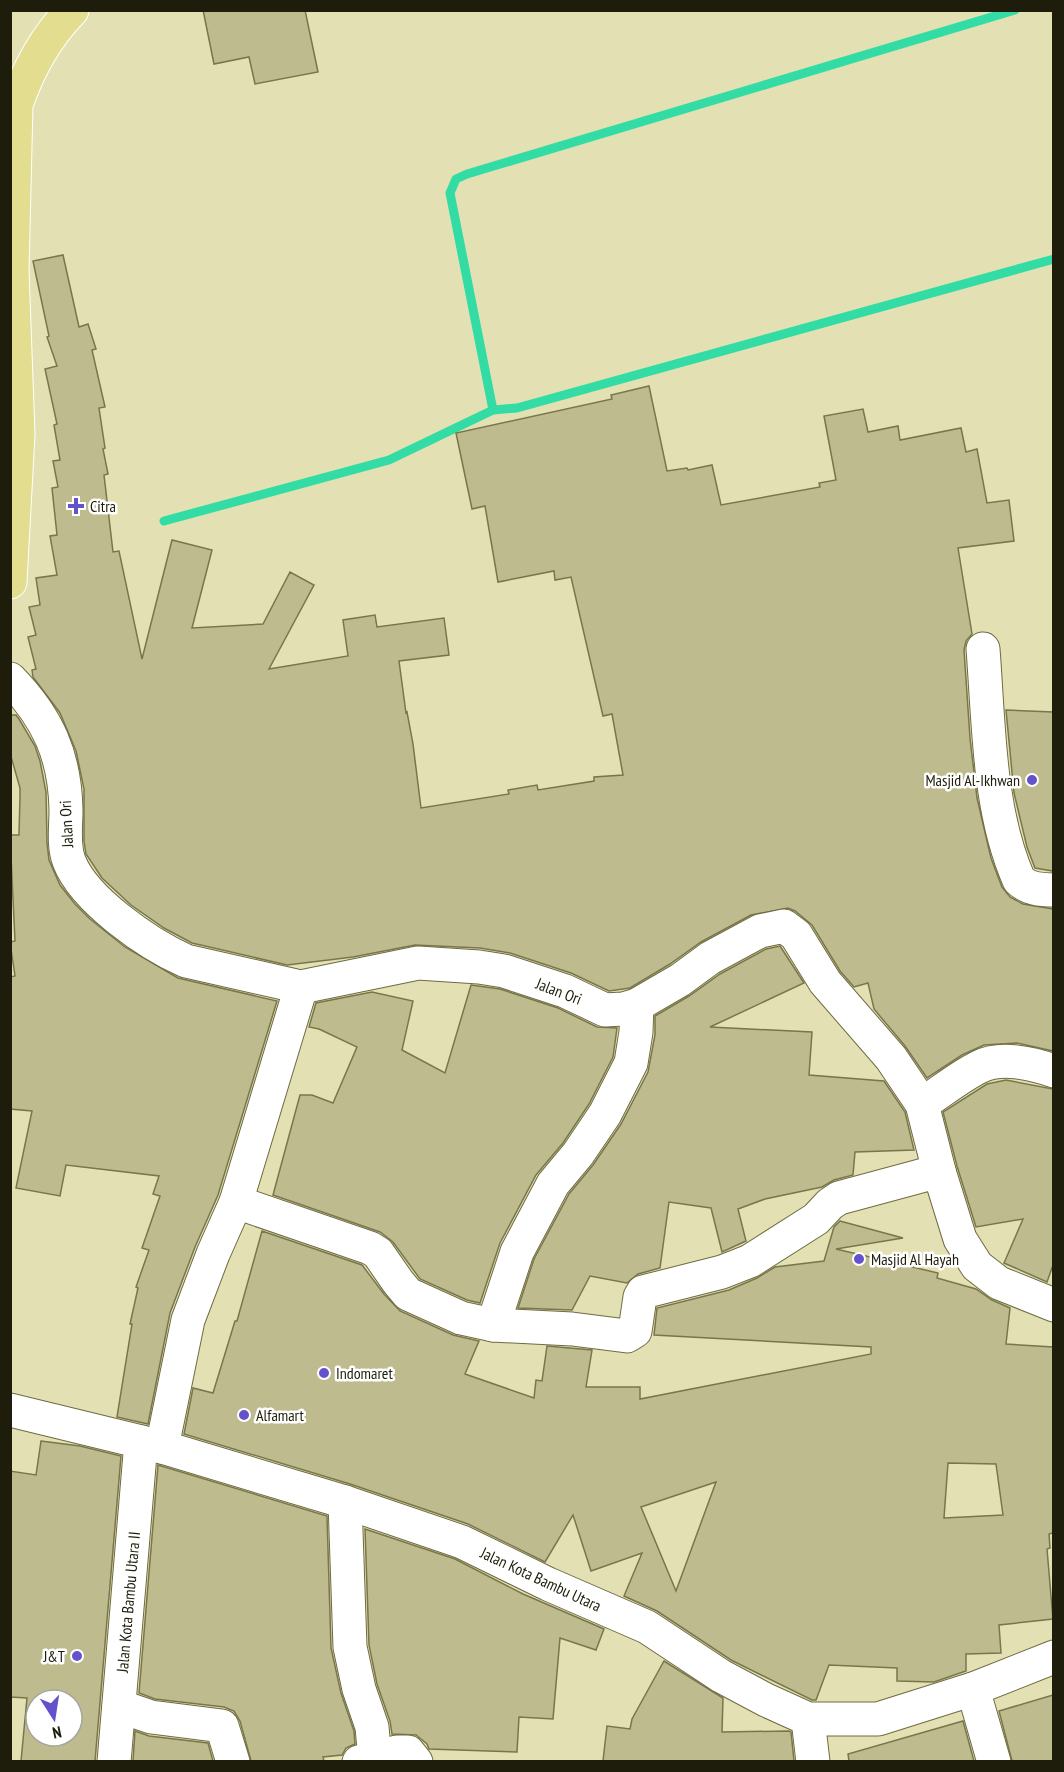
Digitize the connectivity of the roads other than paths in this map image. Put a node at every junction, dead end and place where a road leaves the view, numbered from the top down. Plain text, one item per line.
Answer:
1 (72, 10) edge
2 (10, 582) edge
3 (983, 650) dead end
4 (10, 679) edge
5 (1053, 890) edge
6 (301, 987) junction
7 (637, 1005) junction
8 (1053, 1071) edge
9 (922, 1104) junction
10 (939, 1171) junction
11 (236, 1202) junction
12 (1053, 1305) edge
13 (493, 1325) junction
14 (10, 1410) edge
15 (151, 1445) junction
16 (345, 1502) junction
17 (1053, 1657) edge
18 (972, 1689) junction
19 (119, 1706) junction
20 (808, 1719) junction
21 (367, 1760) edge
22 (114, 1761) edge
23 (232, 1761) edge
24 (416, 1761) edge
25 (813, 1761) edge
26 (994, 1761) edge

1 - 2 main road
3 - 5 street
4 - 6 street, Jalan Ori
6 - 7 street, Jalan Ori
6 - 11 street, Jalan Kota Bambu Utara II
7 - 9 street, Jalan Ori
7 - 13 street
8 - 9 street
9 - 10 street, Jalan Ori
10 - 12 street, Jalan Ori
10 - 13 street
11 - 13 street
11 - 15 street, Jalan Kota Bambu Utara II
14 - 15 street, Jalan Kota Bambu Utara
15 - 16 street, Jalan Kota Bambu Utara
15 - 19 street, Jalan Kota Bambu Utara II
16 - 20 street, Jalan Kota Bambu Utara
16 - 21 street
17 - 18 street, Jalan Kota Bambu Utara
18 - 20 street, Jalan Kota Bambu Utara
18 - 26 street
19 - 22 street, Jalan Kota Bambu Utara II
19 - 23 street
20 - 25 street
21 - 24 street

